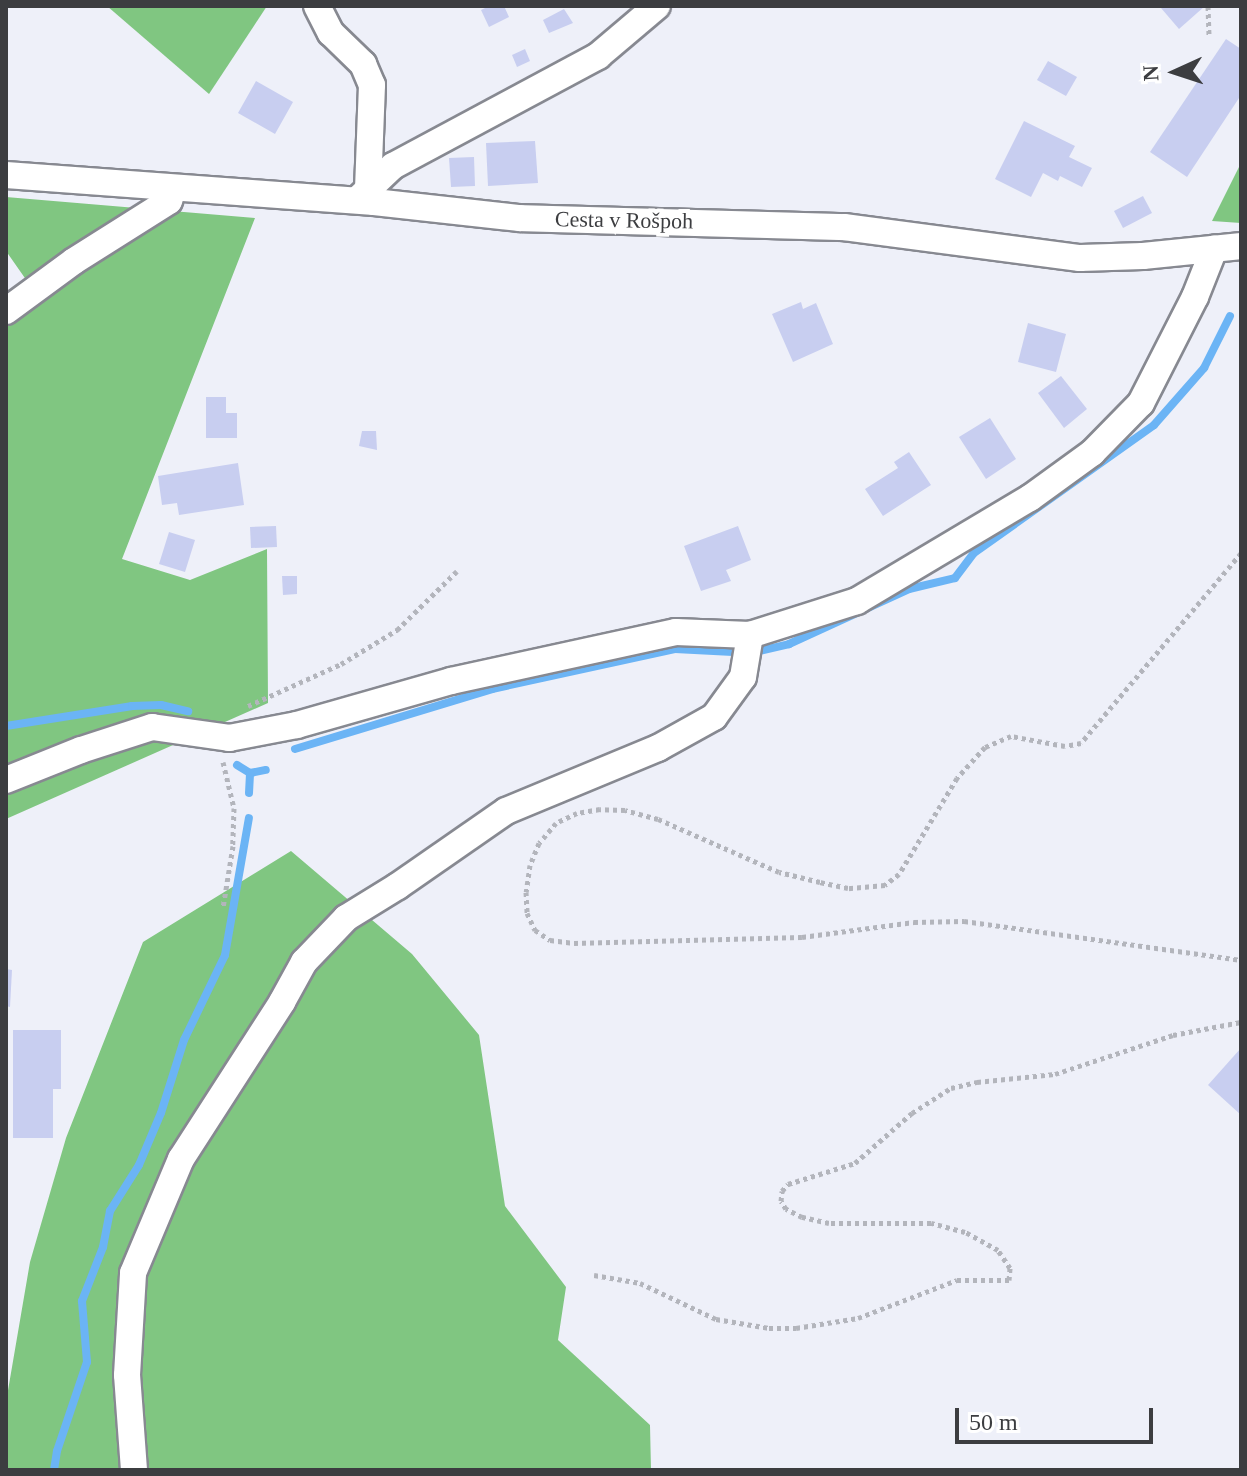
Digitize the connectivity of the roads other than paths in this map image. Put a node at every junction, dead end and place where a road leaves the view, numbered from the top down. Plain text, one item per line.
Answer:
1 (317, 6) edge
2 (657, 6) edge
3 (6, 175) edge
4 (173, 189) junction
5 (363, 195) junction
6 (1241, 246) edge
7 (1214, 249) junction
8 (6, 311) edge
9 (750, 635) junction
10 (6, 780) edge
11 (134, 1470) edge

1 - 5 street
2 - 5 street
3 - 4 street, Cesta v Rošpoh
4 - 5 street, Cesta v Rošpoh
4 - 8 street
5 - 7 street, Cesta v Rošpoh
6 - 7 street, Cesta v Rošpoh
7 - 9 street
9 - 10 street
9 - 11 street

